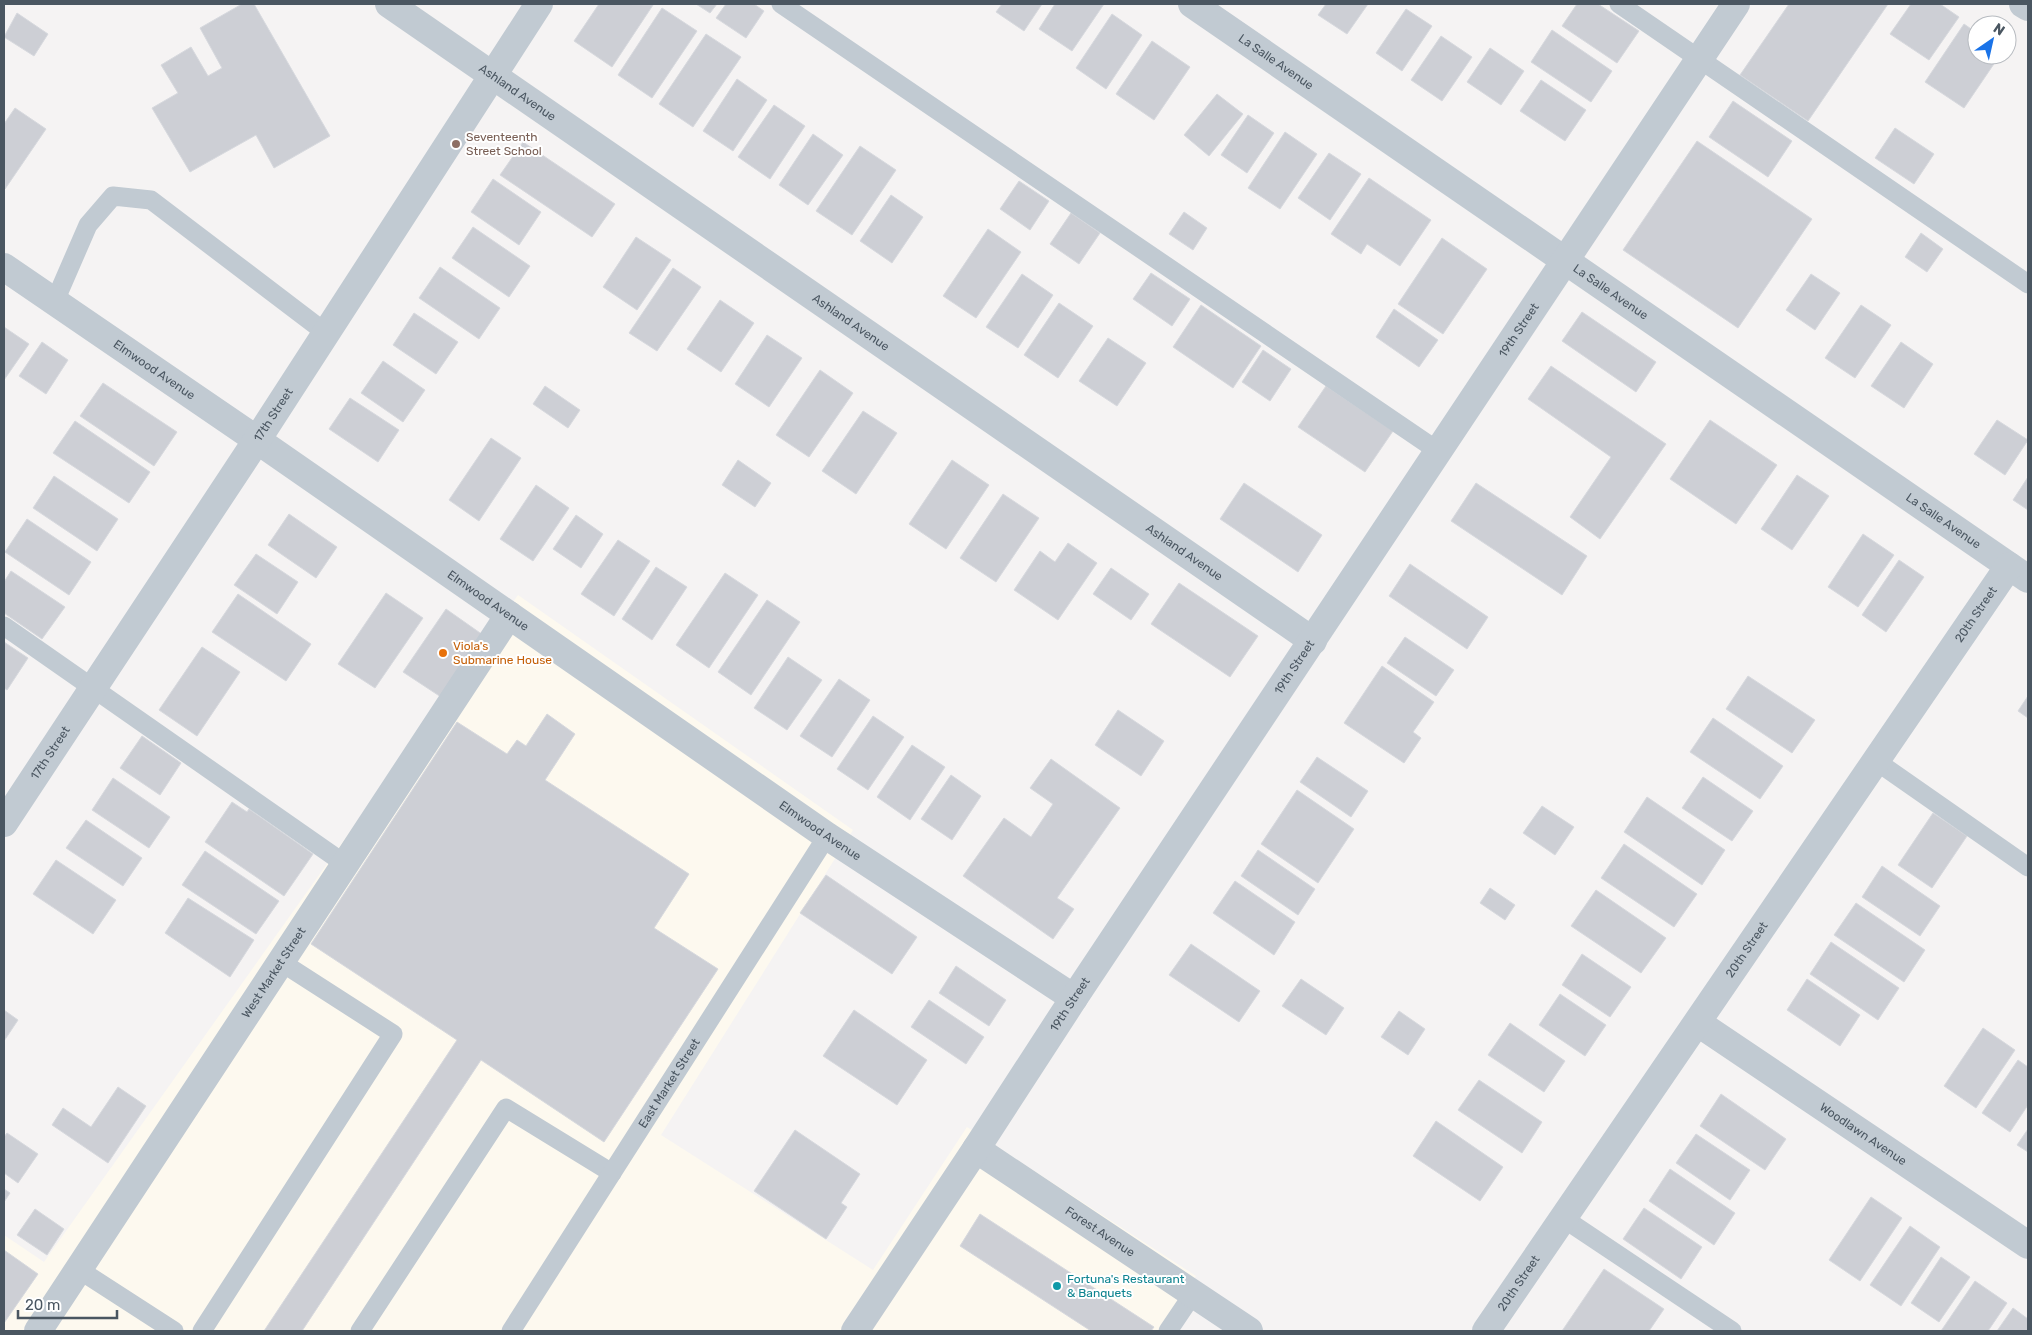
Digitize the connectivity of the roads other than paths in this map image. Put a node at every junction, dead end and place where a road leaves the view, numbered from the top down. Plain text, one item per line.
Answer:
1 (389, 4) edge
2 (539, 4) edge
3 (781, 4) edge
4 (1192, 4) edge
5 (1619, 4) edge
6 (1736, 4) edge
7 (2023, 4) edge
8 (2028, 7) edge
9 (1699, 59) junction
10 (492, 75) junction
11 (1564, 260) junction
12 (4, 266) edge
13 (2028, 284) edge
14 (55, 301) junction
15 (326, 333) junction
16 (257, 440) junction
17 (1438, 451) junction
18 (2019, 573) edge
19 (509, 615) junction
20 (4, 626) edge
21 (1313, 641) junction
22 (94, 687) junction
23 (1876, 761) junction
24 (4, 823) edge
25 (828, 836) junction
26 (345, 864) junction
27 (2028, 867) edge
28 (281, 962) junction
29 (1074, 998) junction
30 (1698, 1023) junction
31 (976, 1149) junction
32 (612, 1172) junction
33 (1563, 1218) junction
34 (2028, 1246) edge
35 (78, 1269) junction
36 (1193, 1294) junction
37 (38, 1331) edge
38 (174, 1331) edge
39 (202, 1331) edge
40 (360, 1331) edge
41 (511, 1331) edge
42 (855, 1331) edge
43 (1168, 1331) edge
44 (1249, 1331) edge
45 (1486, 1331) edge
46 (1732, 1331) edge

1 - 10 street, Ashland Avenue
2 - 10 street, 17th Street
3 - 17 lane
4 - 11 street, La Salle Avenue
5 - 9 lane
6 - 9 street, 19th Street
7 - 8 street
9 - 11 street, 19th Street
9 - 13 lane
10 - 15 street, 17th Street
10 - 21 street, Ashland Avenue
11 - 17 street, 19th Street
11 - 18 street, La Salle Avenue
12 - 14 street, Elmwood Avenue
14 - 15 lane
14 - 16 street, Elmwood Avenue
15 - 16 street, 17th Street
16 - 19 street, Elmwood Avenue
16 - 22 street, 17th Street
17 - 21 street, 19th Street
18 - 23 street, 20th Street
19 - 25 street, Elmwood Avenue
19 - 26 street, West Market Street
20 - 22 lane
21 - 29 street, 19th Street
22 - 24 street, 17th Street
22 - 26 lane
23 - 27 lane
23 - 30 street, 20th Street
25 - 29 street, Elmwood Avenue
25 - 32 lane, East Market Street
26 - 28 street, West Market Street
28 - 35 street, West Market Street
28 - 39 lane
29 - 31 street, 19th Street
30 - 33 street, 20th Street
30 - 34 street, Woodlawn Avenue
31 - 36 street, Forest Avenue
31 - 42 street, 19th Street
32 - 40 lane
32 - 41 lane, East Market Street
33 - 45 street, 20th Street
33 - 46 lane
35 - 37 street, West Market Street
35 - 38 lane
36 - 43 lane
36 - 44 street, Forest Avenue

